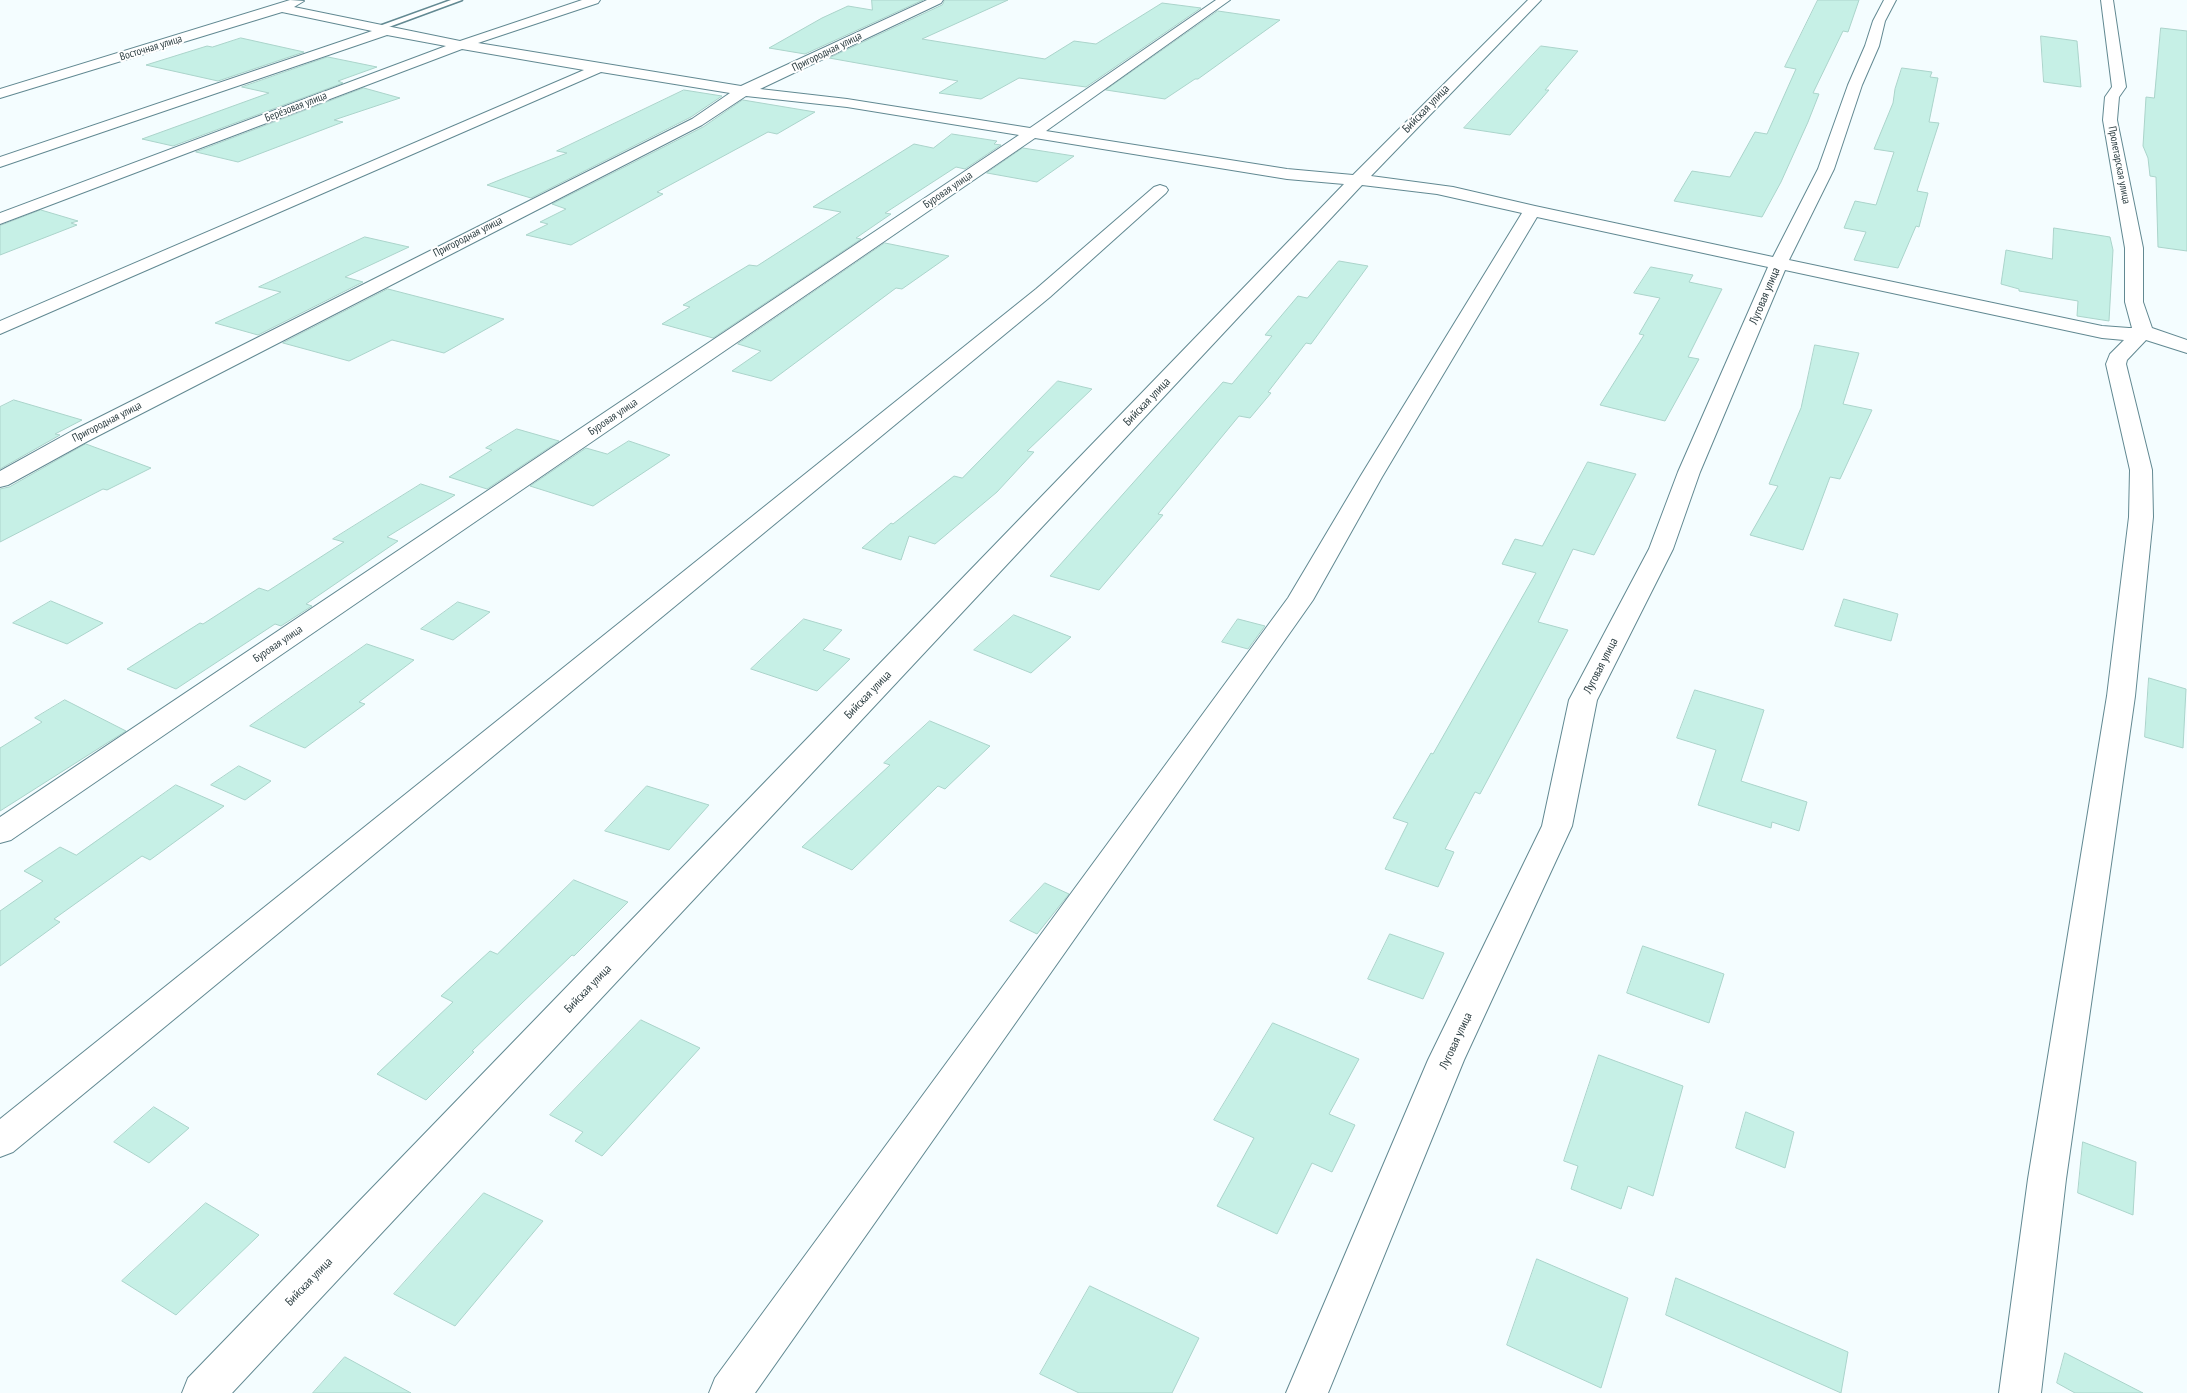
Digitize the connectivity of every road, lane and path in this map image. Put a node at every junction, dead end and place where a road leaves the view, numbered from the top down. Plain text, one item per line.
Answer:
1 (302, 0) edge
2 (458, 0) edge
3 (594, 0) edge
4 (937, 0) edge
5 (1224, 0) edge
6 (1535, 0) edge
7 (1890, 0) edge
8 (2107, 0) edge
9 (281, 8) junction
10 (381, 30) junction
11 (463, 44) junction
12 (599, 68) junction
13 (743, 91) junction
14 (0, 94) edge
15 (1034, 132) junction
16 (0, 162) edge
17 (1359, 180) junction
18 (1160, 190) dead end
19 (1532, 211) junction
20 (0, 218) edge
21 (1779, 262) junction
22 (0, 328) edge
23 (2143, 332) junction
24 (2187, 347) edge
25 (0, 480) edge
26 (0, 832) edge
27 (0, 1141) edge
28 (203, 1393) edge
29 (730, 1393) edge
30 (1307, 1393) edge
31 (2020, 1393) edge

1 - 9 street, Восточная улица
2 - 10 lane
3 - 11 street, Берёзовая улица
4 - 13 street, Пригородная улица
5 - 15 street, Буровая улица
6 - 17 street, Бийская улица
7 - 21 street, Луговая улица
8 - 23 street, Пролетарская улица
9 - 10 street
9 - 14 street, Восточная улица
10 - 11 street
10 - 16 street
11 - 12 street
11 - 20 street, Берёзовая улица
12 - 13 street
12 - 22 street
13 - 15 street
13 - 25 street, Пригородная улица
15 - 17 street
15 - 26 street, Буровая улица
17 - 19 street
17 - 28 street, Бийская улица
18 - 27 street
19 - 21 street
19 - 29 street
21 - 23 street
21 - 30 street, Луговая улица
23 - 24 street
23 - 31 street

